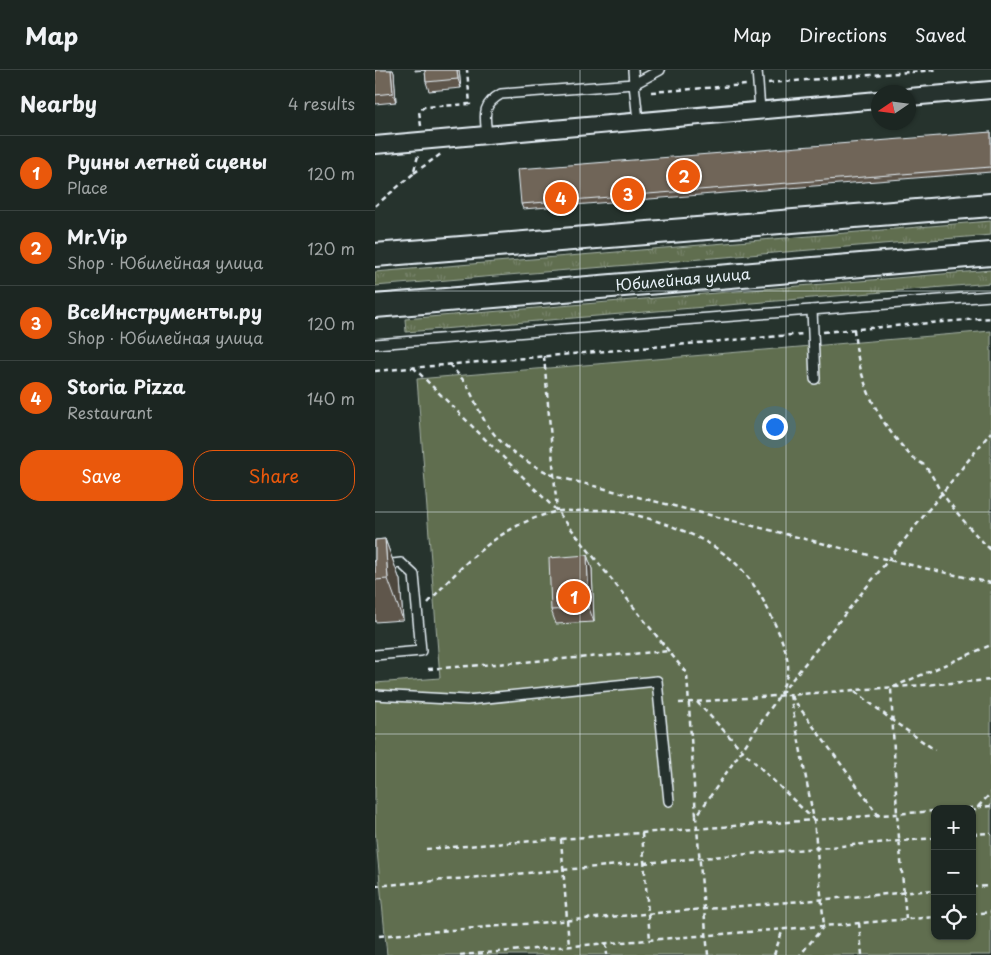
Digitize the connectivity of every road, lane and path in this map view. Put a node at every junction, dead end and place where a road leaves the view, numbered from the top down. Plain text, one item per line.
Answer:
1 (467, 70) edge
2 (633, 70) edge
3 (660, 70) edge
4 (757, 70) edge
5 (936, 70) edge
6 (635, 84) junction
7 (758, 84) junction
8 (991, 90) edge
9 (651, 92) dead end
10 (916, 97) edge
11 (871, 101) edge
12 (760, 110) junction
13 (638, 120) junction
14 (487, 135) junction
15 (422, 141) junction
16 (375, 145) edge
17 (991, 205) edge
18 (375, 206) edge
19 (991, 254) edge
20 (375, 255) edge
21 (991, 296) edge
22 (375, 306) edge
23 (812, 310) junction
24 (991, 318) edge
25 (853, 329) junction
26 (813, 333) junction
27 (375, 344) edge
28 (544, 356) junction
29 (449, 364) junction
30 (413, 367) junction
31 (375, 371) edge
32 (815, 379) dead end
33 (991, 432) edge
34 (554, 476) junction
35 (942, 493) junction
36 (557, 511) junction
37 (991, 550) edge
38 (889, 560) junction
39 (375, 566) edge
40 (991, 583) edge
41 (418, 614) junction
42 (991, 645) edge
43 (670, 651) junction
44 (375, 655) edge
45 (428, 669) dead end
46 (991, 680) edge
47 (891, 688) junction
48 (854, 690) junction
49 (375, 695) edge
50 (790, 695) junction
51 (779, 696) junction
52 (689, 702) junction
53 (697, 702) junction
54 (679, 703) dead end
55 (893, 722) junction
56 (742, 750) junction
57 (935, 750) dead end
58 (991, 792) edge
59 (669, 801) dead end
60 (991, 806) edge
61 (978, 807) joint
62 (931, 811) edge
63 (897, 814) junction
64 (879, 816) junction
65 (696, 817) junction
66 (815, 820) junction
67 (697, 829) junction
68 (642, 833) junction
69 (991, 833) edge
70 (976, 834) edge
71 (931, 838) edge
72 (561, 839) junction
73 (899, 840) junction
74 (817, 848) junction
75 (426, 849) dead end
76 (700, 858) junction
77 (644, 862) junction
78 (563, 869) junction
79 (375, 886) edge
80 (991, 886) edge
81 (976, 887) edge
82 (931, 890) edge
83 (904, 893) junction
84 (822, 900) junction
85 (704, 910) junction
86 (991, 912) edge
87 (648, 914) junction
88 (976, 914) edge
89 (931, 917) edge
90 (906, 919) junction
91 (567, 920) junction
92 (859, 923) junction
93 (824, 926) junction
94 (783, 929) junction
95 (379, 936) dead end
96 (708, 936) junction
97 (650, 940) junction
98 (606, 943) junction
99 (569, 946) junction
100 (460, 955) edge
101 (607, 955) edge
102 (708, 955) edge
103 (774, 955) edge
104 (800, 955) edge
105 (862, 955) edge

1 - 15 path
2 - 6 lane
3 - 6 lane
4 - 7 lane
5 - 7 path
6 - 13 lane
6 - 14 lane
7 - 9 path
7 - 12 lane
8 - 10 street
11 - 12 street
12 - 13 street
13 - 14 street
14 - 15 street
15 - 16 street
15 - 18 path
17 - 20 main road
19 - 22 main road, Юбилейная улица
21 - 23 lane
23 - 26 lane
23 - 27 lane
24 - 25 path
25 - 26 path
25 - 35 path
26 - 28 path
26 - 32 lane
28 - 29 path
28 - 34 path
29 - 30 path
29 - 34 path
30 - 31 path
30 - 36 path
33 - 35 path
34 - 36 path
34 - 38 path
35 - 37 path
35 - 38 path
36 - 41 path
36 - 43 path
36 - 51 path
38 - 40 path
38 - 51 path
39 - 41 lane
41 - 44 lane
42 - 47 path
43 - 45 path
43 - 52 path
46 - 47 path
47 - 48 path
47 - 55 path
48 - 50 path
48 - 55 path
49 - 59 lane
50 - 51 path
50 - 64 path
50 - 66 path
51 - 53 path
51 - 56 path
52 - 53 path
52 - 54 path
52 - 65 path
53 - 56 path
55 - 57 path
55 - 63 path
56 - 65 path
56 - 66 path
58 - 61 path
60 - 61 path
62 - 63 path
63 - 64 path
63 - 73 path
64 - 66 path
65 - 67 path
66 - 67 path
66 - 74 path
67 - 68 path
67 - 76 path
68 - 72 path
68 - 77 path
69 - 70 path
71 - 73 path
72 - 75 path
72 - 78 path
73 - 74 path
73 - 83 path
74 - 76 path
74 - 84 path
76 - 77 path
76 - 85 path
77 - 78 path
77 - 87 path
78 - 79 path
78 - 91 path
80 - 81 path
82 - 83 path
83 - 84 path
83 - 90 path
84 - 85 path
84 - 93 path
85 - 87 path
85 - 96 path
86 - 88 path
87 - 91 path
87 - 97 path
89 - 90 path
90 - 92 path
91 - 95 path
91 - 99 path
92 - 93 path
92 - 105 path
93 - 94 path
93 - 104 path
94 - 96 path
94 - 103 path
96 - 97 path
96 - 102 path
97 - 98 path
98 - 99 path
98 - 101 path
99 - 100 path

